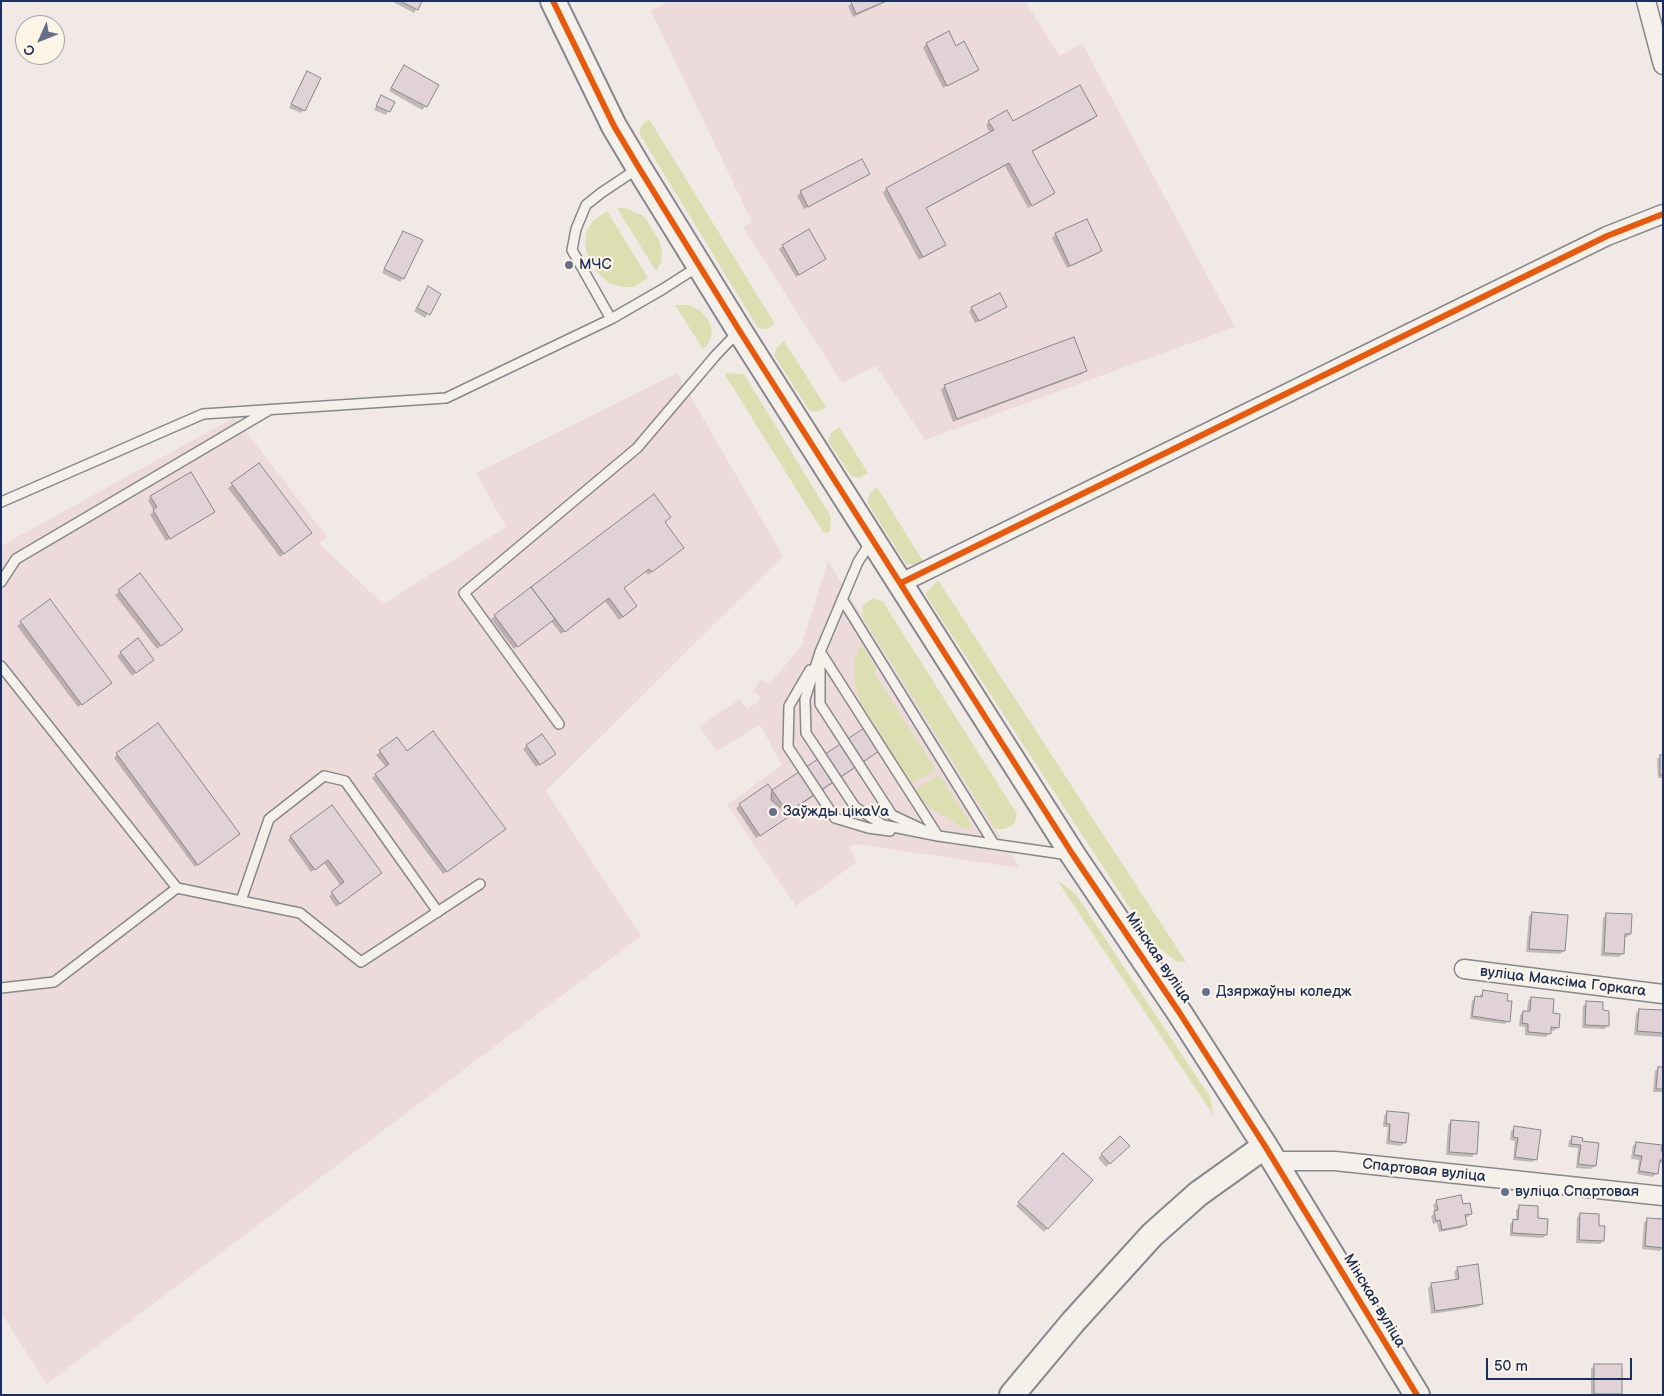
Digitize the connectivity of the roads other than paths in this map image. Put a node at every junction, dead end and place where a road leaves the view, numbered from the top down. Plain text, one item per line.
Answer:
1 (553, 1) edge
2 (1646, 1) edge
3 (1663, 65) edge
4 (638, 168) junction
5 (1663, 214) edge
6 (699, 265) junction
7 (611, 319) junction
8 (739, 330) junction
9 (271, 408) junction
10 (1, 502) edge
11 (872, 540) junction
12 (1, 582) edge
13 (901, 583) junction
14 (842, 599) junction
15 (820, 652) junction
16 (1, 666) edge
17 (559, 724) dead end
18 (938, 836) junction
19 (994, 844) junction
20 (1072, 856) junction
21 (480, 884) dead end
22 (177, 888) junction
23 (241, 901) junction
24 (438, 912) junction
25 (1464, 969) dead end
26 (1, 988) edge
27 (1663, 994) edge
28 (1270, 1153) junction
29 (1663, 1196) edge
30 (1012, 1395) edge
31 (1416, 1395) edge

1 - 4 street, Мінская вуліца
2 - 3 street
4 - 6 street, Мінская вуліца
4 - 7 lane
5 - 13 street
6 - 7 lane
6 - 8 street, Мінская вуліца
7 - 9 lane
8 - 11 street, Мінская вуліца
8 - 17 lane
9 - 10 lane
9 - 12 lane
11 - 13 street, Мінская вуліца
11 - 14 lane
13 - 20 street, Мінская вуліца
14 - 15 lane
14 - 19 lane
15 - 18 lane
15 - 18 lane
15 - 18 lane
15 - 18 lane
16 - 22 lane
18 - 19 lane
19 - 20 lane
20 - 28 street, Мінская вуліца
21 - 24 lane
22 - 23 lane
22 - 26 lane
23 - 24 lane
23 - 24 lane
25 - 27 street, вуліца Максіма Горкага
28 - 29 street, Спартовая вуліца
28 - 30 street
28 - 31 street, Мінская вуліца

